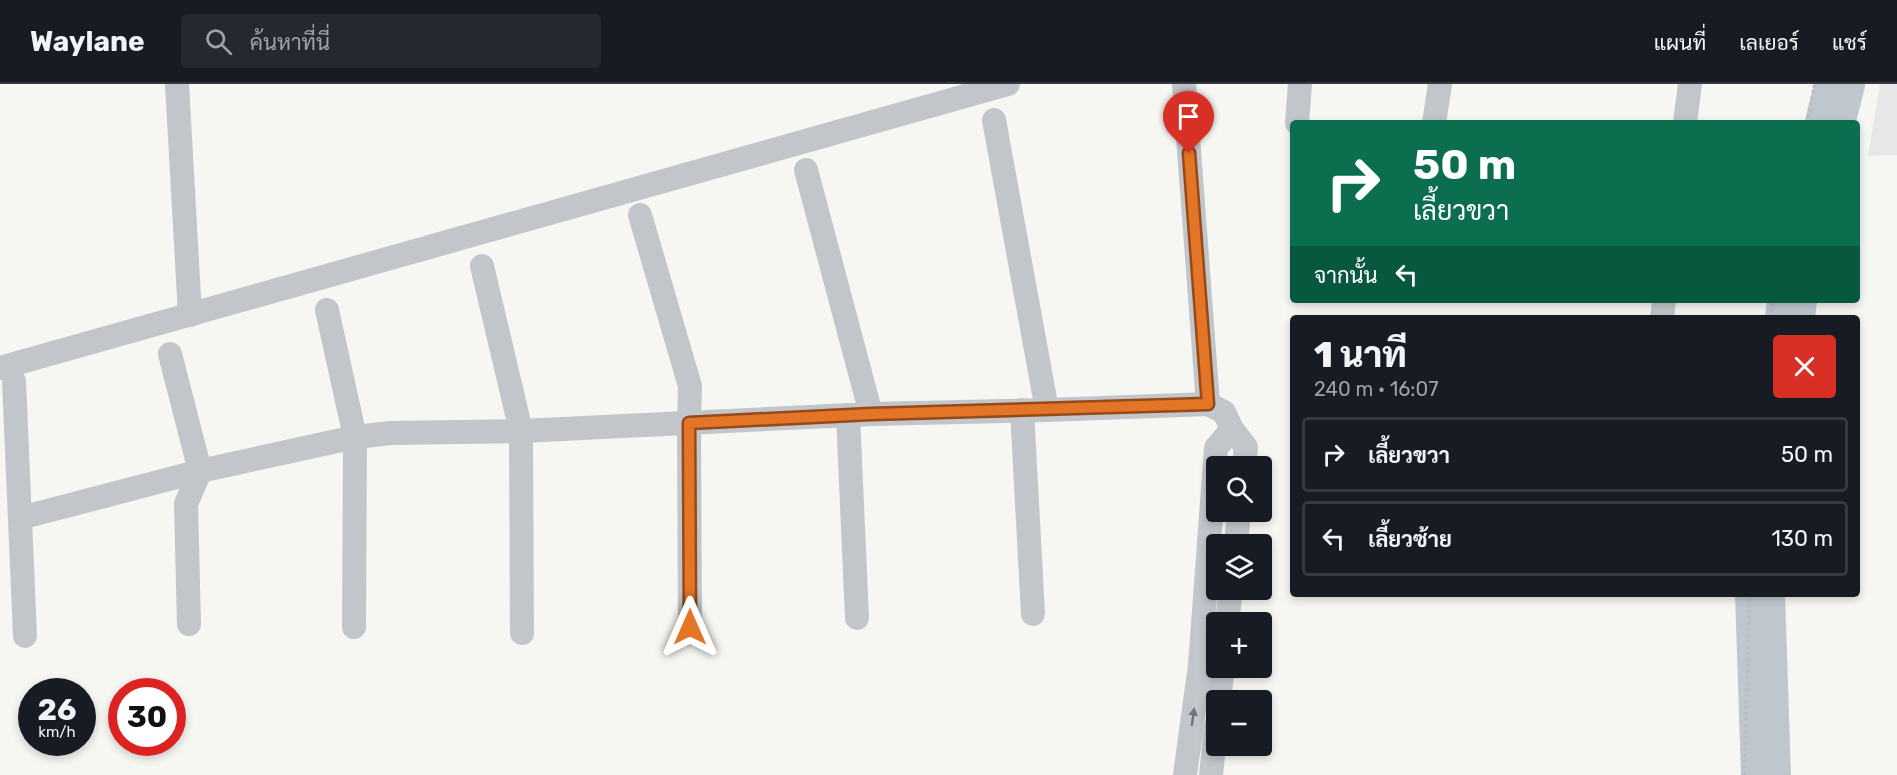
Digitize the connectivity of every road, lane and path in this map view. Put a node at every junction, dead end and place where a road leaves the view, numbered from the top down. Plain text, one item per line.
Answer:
1 (177, 84) edge
2 (1008, 84) edge
3 (1184, 84) edge
4 (1300, 84) edge
5 (1440, 84) edge
6 (1690, 84) edge
7 (1815, 84) edge
8 (994, 120) dead end
9 (1297, 120) edge
10 (1434, 120) edge
11 (1685, 120) edge
12 (1809, 120) edge
13 (806, 170) dead end
14 (640, 215) dead end
15 (482, 266) dead end
16 (327, 310) dead end
17 (190, 315) junction
18 (170, 354) dead end
19 (7, 375) edge
20 (1208, 404) junction
21 (1022, 410) junction
22 (1047, 410) junction
23 (859, 415) junction
24 (689, 423) junction
25 (1232, 429) junction
26 (521, 431) junction
27 (355, 437) junction
28 (1245, 456) edge
29 (200, 471) junction
30 (20, 518) junction
31 (1750, 597) edge
32 (1033, 614) dead end
33 (857, 618) dead end
34 (189, 624) dead end
35 (354, 627) dead end
36 (690, 627) dead end
37 (522, 633) dead end
38 (25, 636) dead end
39 (1213, 756) edge
40 (1185, 775) edge
41 (1211, 775) edge
42 (1744, 775) edge

1 - 17 street
2 - 17 street
3 - 20 street
4 - 9 street
5 - 10 street
6 - 11 street
7 - 12 path
8 - 22 street
13 - 23 street
14 - 24 street
15 - 26 street
16 - 27 street
17 - 19 street
18 - 29 street
19 - 30 street
20 - 22 street
20 - 25 street
21 - 22 street
21 - 23 street
21 - 32 street
23 - 24 street
23 - 33 street
24 - 26 street
24 - 36 street
25 - 28 street
40 -> 25 street
26 - 27 street
26 - 37 street
27 - 29 street
27 - 35 street
29 - 30 street
29 - 34 street
30 - 38 street
31 - 42 path
39 - 41 street

